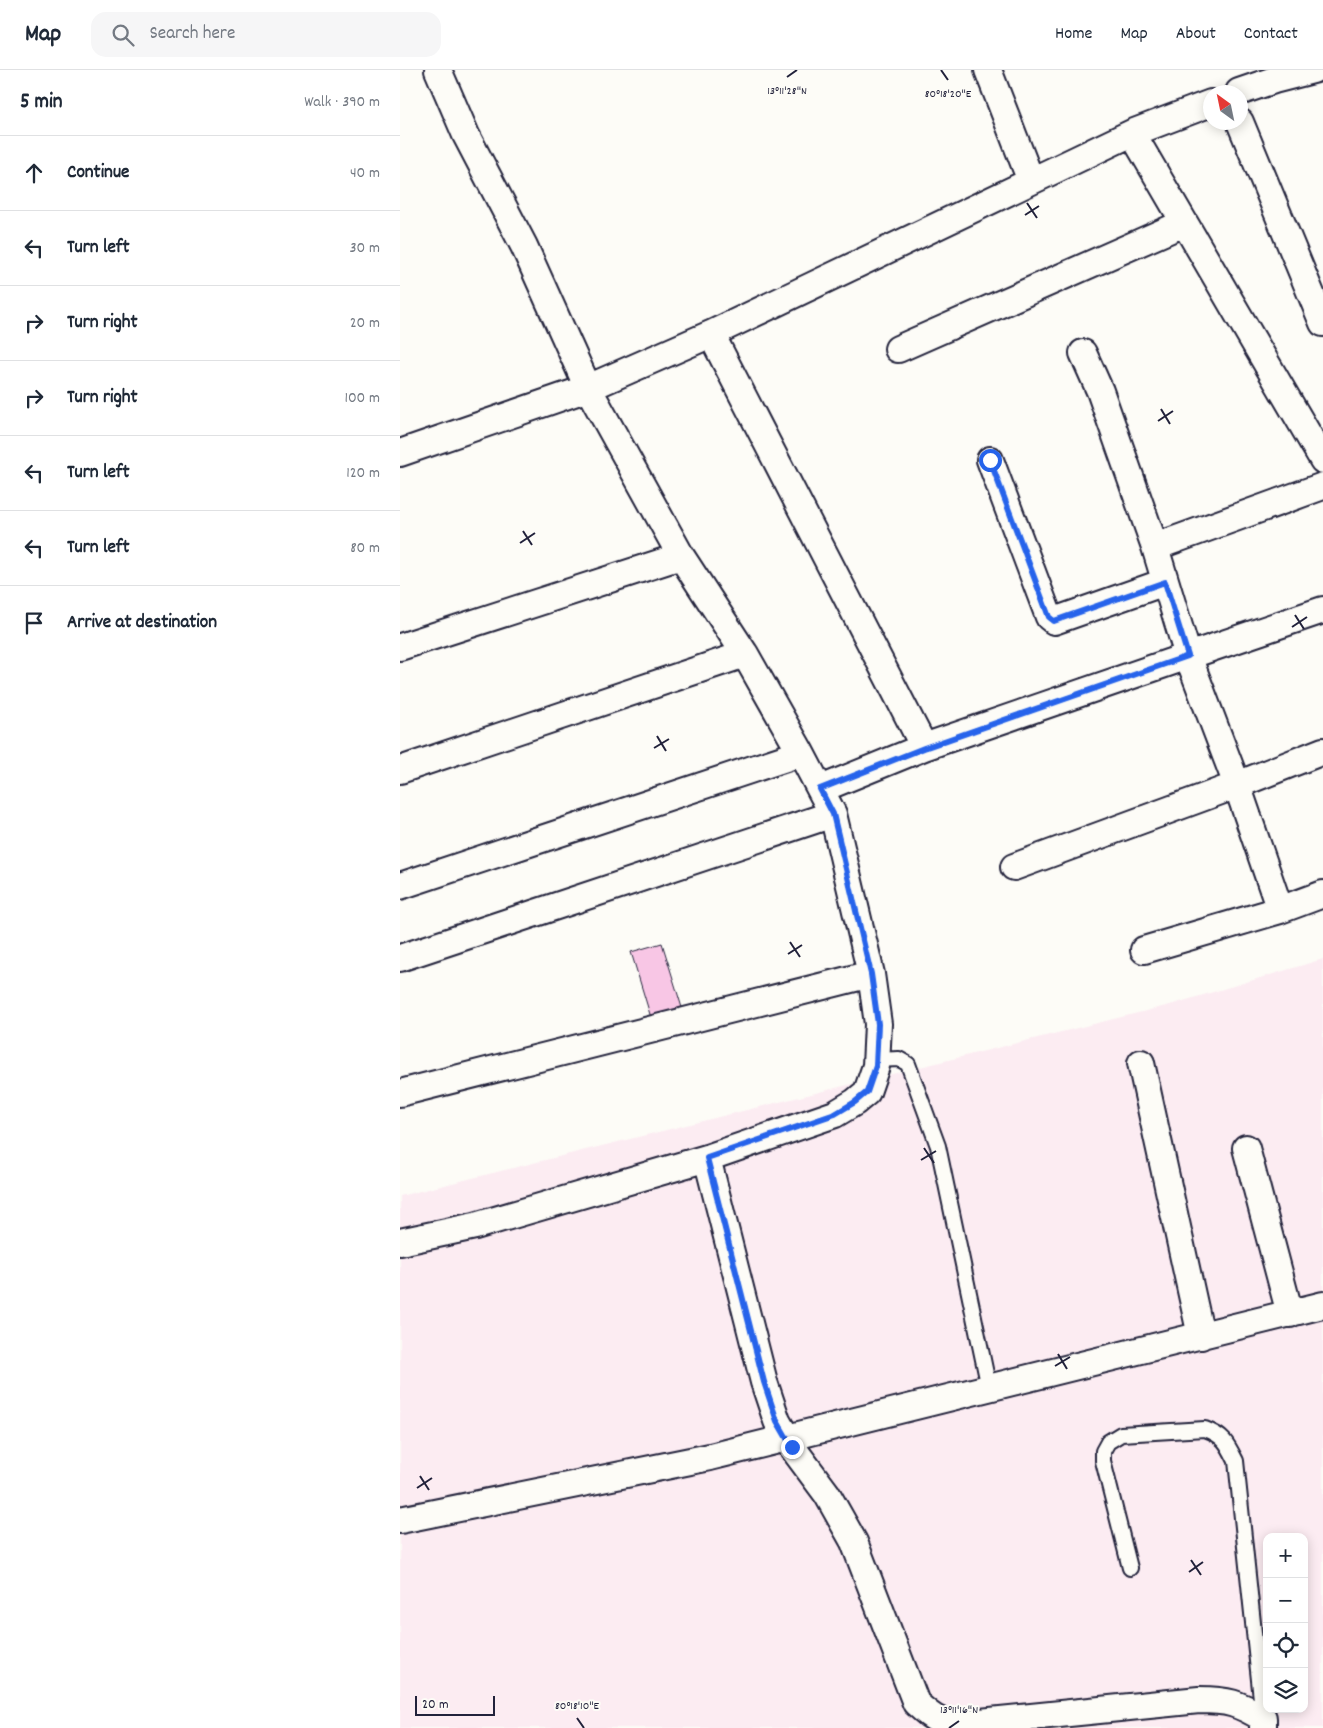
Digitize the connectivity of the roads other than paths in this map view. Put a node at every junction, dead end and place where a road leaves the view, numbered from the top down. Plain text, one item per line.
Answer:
1 (438, 70) edge
2 (988, 70) edge
3 (1313, 70) edge
4 (1272, 75) edge
5 (1248, 87) edge
6 (1203, 106) edge
7 (1243, 130) edge
8 (1132, 133) junction
9 (1031, 181) junction
10 (1184, 223) junction
11 (1323, 323) edge
12 (711, 334) junction
13 (898, 349) dead end
14 (1083, 353) dead end
15 (588, 388) junction
16 (400, 453) edge
17 (990, 460) dead end
18 (1323, 460) edge
19 (1323, 486) edge
20 (1155, 547) junction
21 (680, 556) junction
22 (1165, 582) junction
23 (1323, 610) edge
24 (400, 647) edge
25 (745, 654) junction
26 (1188, 656) junction
27 (924, 748) junction
28 (1323, 751) edge
29 (801, 753) junction
30 (400, 770) edge
31 (1237, 785) junction
32 (820, 789) junction
33 (833, 814) junction
34 (1014, 867) dead end
35 (400, 886) edge
36 (1323, 894) edge
37 (1280, 910) junction
38 (1144, 950) dead end
39 (400, 958) edge
40 (871, 974) junction
41 (876, 1060) junction
42 (1141, 1063) dead end
43 (400, 1093) edge
44 (1246, 1148) dead end
45 (707, 1158) junction
46 (400, 1242) edge
47 (1323, 1306) edge
48 (1290, 1314) junction
49 (1201, 1336) junction
50 (989, 1388) junction
51 (787, 1438) junction
52 (400, 1520) edge
53 (1130, 1568) dead end
54 (1263, 1723) edge
55 (940, 1726) edge

1 - 15 street
2 - 9 street
3 - 4 street
4 - 5 street
6 - 8 street
7 - 11 street
8 - 9 street
8 - 10 street
9 - 12 street
10 - 13 street
10 - 18 street
12 - 15 street
12 - 27 street
14 - 20 street
15 - 16 street
15 - 21 street
17 - 22 street
19 - 20 street
20 - 22 street
21 - 24 street
21 - 25 street
22 - 26 street
23 - 26 street
25 - 29 street
25 - 30 street
26 - 27 street
26 - 31 street
27 - 32 street
28 - 31 street
29 - 32 street
29 - 35 street
31 - 34 street
31 - 37 street
32 - 33 street
33 - 39 street
33 - 40 street
36 - 37 street
37 - 38 street
40 - 41 street
40 - 43 street
41 - 45 street
41 - 50 lane
42 - 49 street
44 - 48 street
45 - 46 street
45 - 51 street
47 - 48 street
48 - 49 street
49 - 50 street
50 - 51 street
51 - 52 street
51 - 55 street
53 - 54 lane
54 - 55 street

